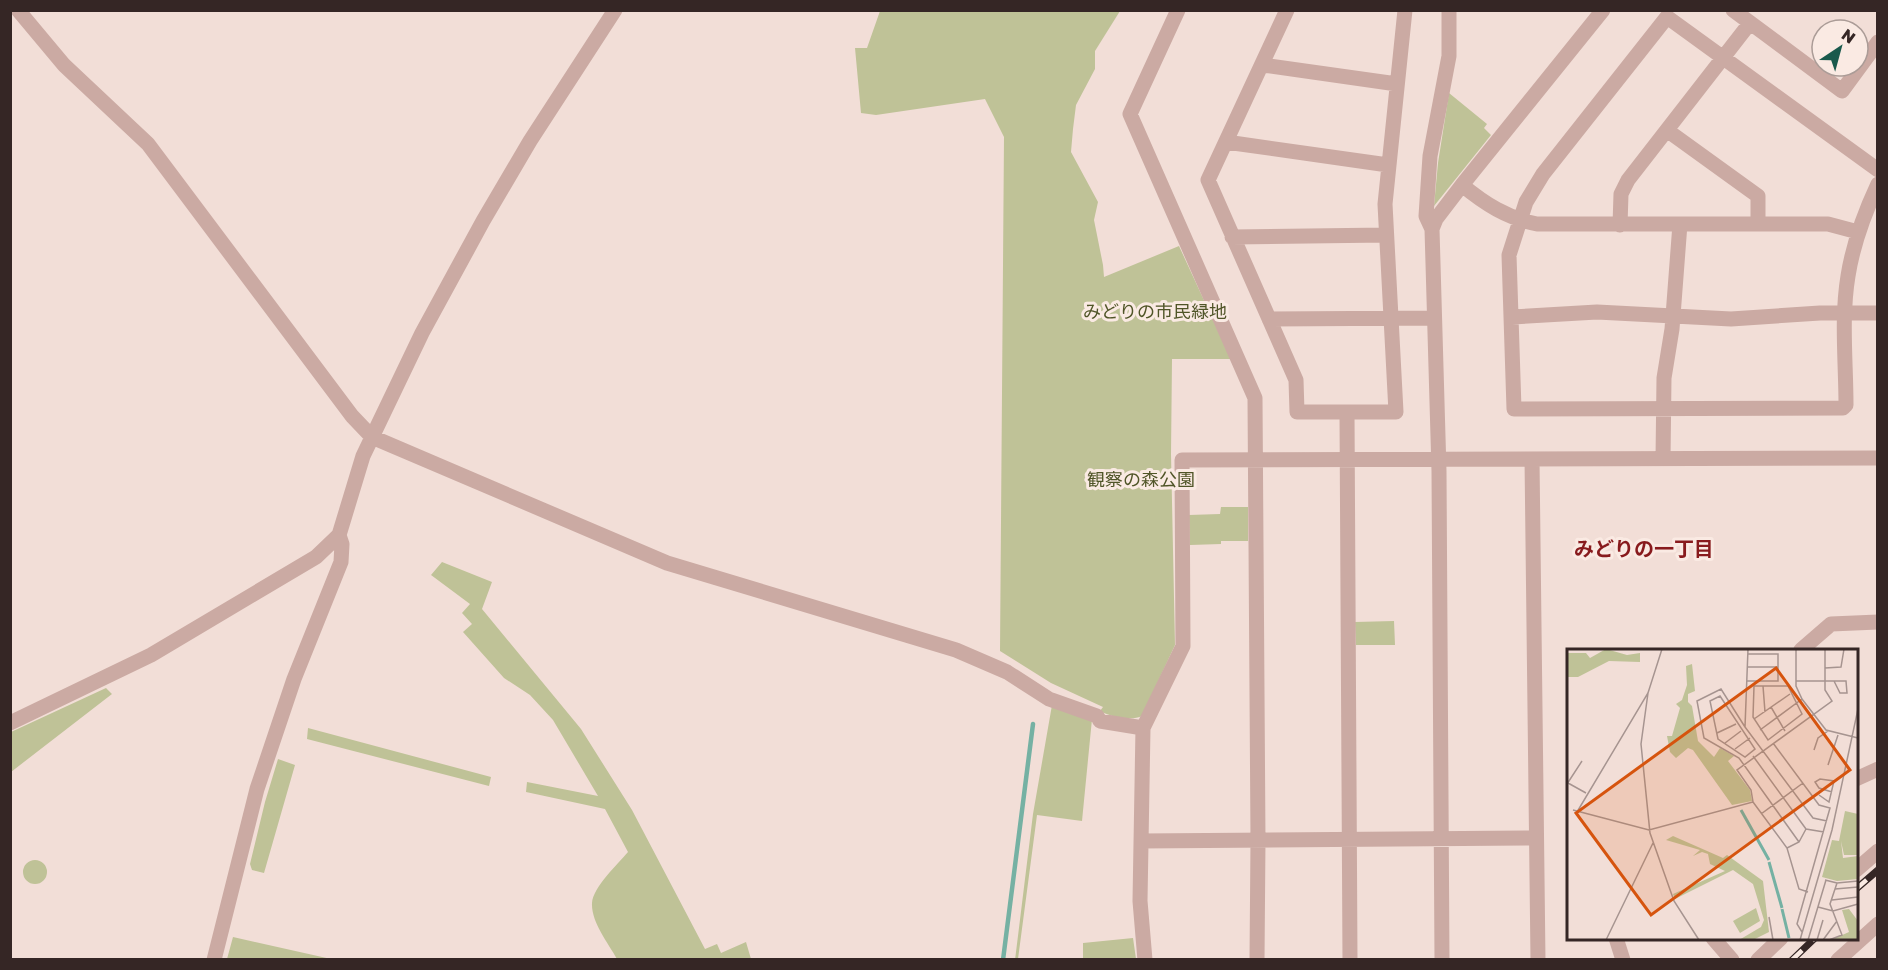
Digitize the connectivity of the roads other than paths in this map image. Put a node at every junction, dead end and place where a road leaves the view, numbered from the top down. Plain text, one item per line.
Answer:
1 (18, 10) edge
2 (615, 10) edge
3 (1178, 10) edge
4 (1287, 10) edge
5 (1405, 10) edge
6 (1449, 10) edge
7 (1603, 10) edge
8 (1733, 10) edge
9 (1750, 23) junction
10 (1878, 42) edge
11 (1723, 58) junction
12 (1263, 65) junction
13 (1397, 84) junction
14 (1668, 131) junction
15 (1226, 142) junction
16 (1388, 165) junction
17 (1878, 170) edge
18 (1462, 184) junction
19 (1878, 184) edge
20 (1519, 220) junction
21 (1680, 224) junction
22 (1758, 224) junction
23 (1620, 225) junction
24 (1432, 229) junction
25 (1858, 232) junction
26 (1386, 235) junction
27 (1232, 237) junction
28 (1845, 312) junction
29 (1878, 313) edge
30 (1672, 316) junction
31 (1391, 317) junction
32 (1512, 317) junction
33 (1434, 318) junction
34 (1269, 319) junction
35 (1664, 410) junction
36 (1347, 413) junction
37 (372, 437) junction
38 (1532, 459) junction
39 (1663, 459) junction
40 (1878, 459) edge
41 (1439, 460) junction
42 (1256, 461) junction
43 (1347, 461) junction
44 (339, 535) junction
45 (1878, 622) edge
46 (1803, 649) edge
47 (10, 723) edge
48 (1143, 728) junction
49 (1878, 769) edge
50 (1858, 779) edge
51 (1441, 838) junction
52 (1536, 838) junction
53 (1350, 839) junction
54 (1258, 840) junction
55 (1141, 841) junction
56 (1878, 851) edge
57 (1858, 869) edge
58 (1878, 924) edge
59 (1616, 940) edge
60 (1714, 940) edge
61 (1780, 940) edge
62 (214, 960) edge
63 (1145, 960) edge
64 (1257, 960) edge
65 (1350, 960) edge
66 (1442, 960) edge
67 (1538, 960) edge
68 (1623, 960) edge
69 (1732, 960) edge
70 (1758, 960) edge
71 (1838, 960) edge

1 - 37 street
2 - 37 street
3 - 42 street
4 - 12 street
5 - 13 street
6 - 24 street
7 - 18 street
8 - 9 street
9 - 10 street
9 - 11 street
11 - 14 street
11 - 17 street
11 - 20 street
12 - 13 street
12 - 15 street
13 - 16 street
14 - 22 street
14 - 23 street
15 - 16 street
15 - 27 street
16 - 26 street
18 - 20 street
18 - 24 street
19 - 25 street
20 - 23 street
20 - 32 street
21 - 22 street
21 - 23 street
21 - 30 street
22 - 25 street
24 - 33 street
25 - 28 street
26 - 27 street
26 - 31 street
27 - 34 street
28 - 29 street
28 - 30 street
28 - 35 street
30 - 32 street
30 - 35 street
31 - 33 street
31 - 34 street
31 - 36 street
32 - 35 street
33 - 41 street
34 - 36 street
35 - 39 street
36 - 43 street
37 - 44 street
37 - 48 street
38 - 39 street
38 - 41 street
38 - 52 street
39 - 40 street
41 - 43 street
41 - 51 street
42 - 43 street
42 - 48 street
42 - 54 street
43 - 53 street
44 - 47 street
44 - 62 street
45 - 46 street
48 - 55 street
49 - 50 street
51 - 52 street
51 - 53 street
51 - 66 street
52 - 67 street
53 - 54 street
53 - 65 street
54 - 55 street
54 - 64 street
55 - 63 street
56 - 57 street
58 - 71 street
59 - 68 street
60 - 69 street
61 - 70 street

